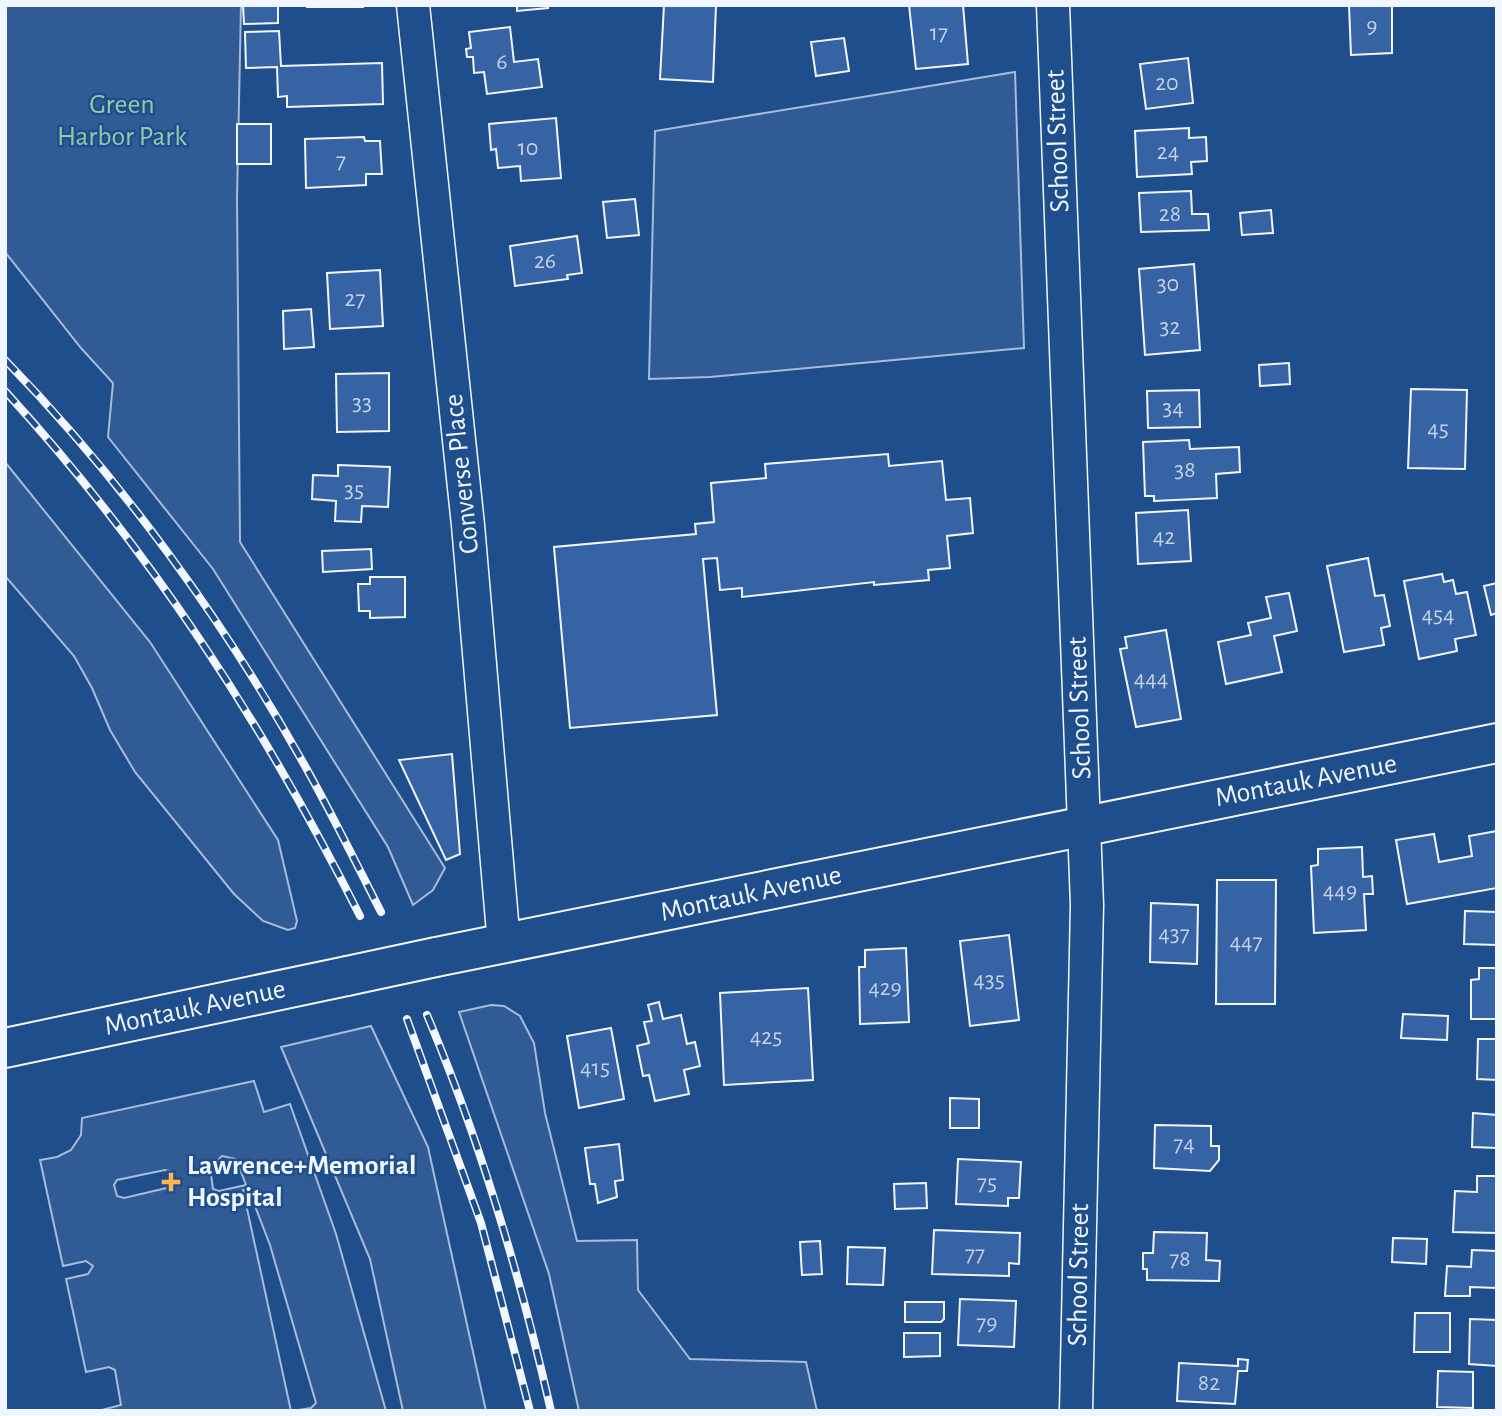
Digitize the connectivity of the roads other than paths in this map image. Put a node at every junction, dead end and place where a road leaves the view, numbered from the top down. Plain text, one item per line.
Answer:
1 (413, 5) edge
2 (1053, 5) edge
3 (1497, 743) edge
4 (1084, 826) junction
5 (504, 944) junction
6 (5, 1048) edge
7 (1076, 1411) edge

1 - 5 street, Converse Place
2 - 4 street, School Street
3 - 4 street, Montauk Avenue
4 - 5 street, Montauk Avenue
4 - 7 street, School Street
5 - 6 street, Montauk Avenue, bridge

